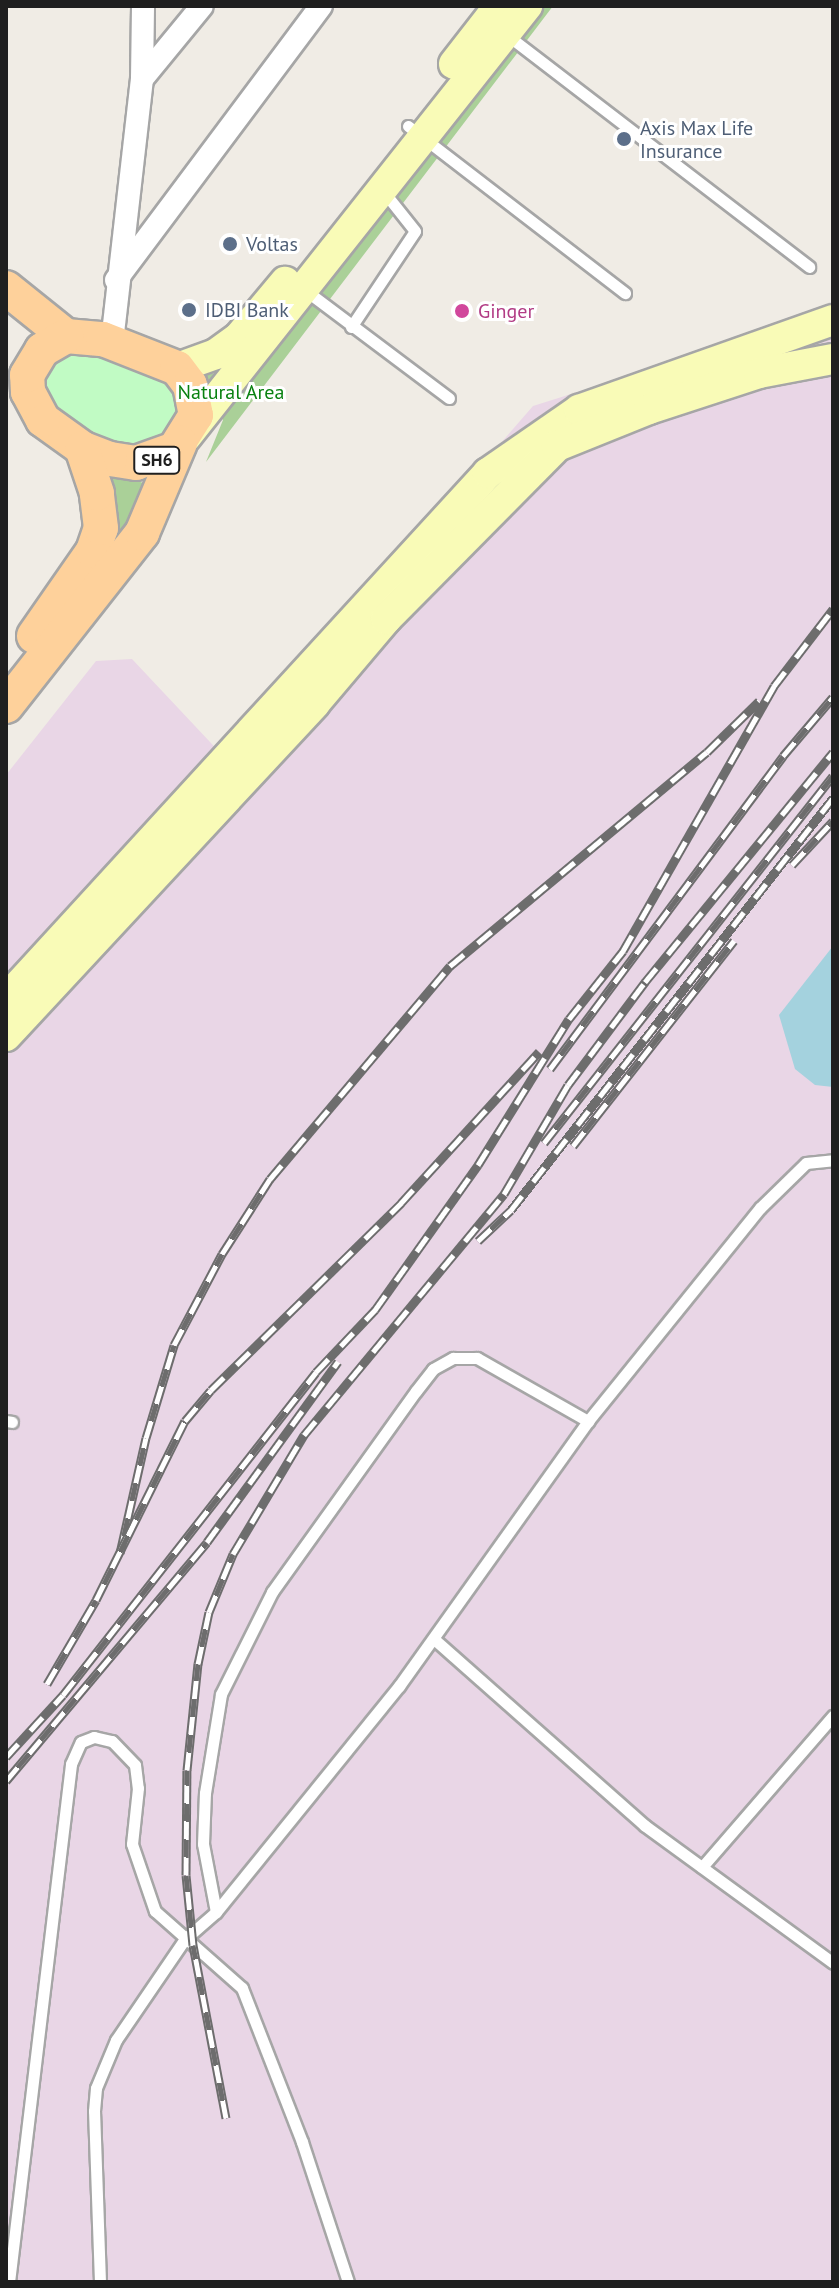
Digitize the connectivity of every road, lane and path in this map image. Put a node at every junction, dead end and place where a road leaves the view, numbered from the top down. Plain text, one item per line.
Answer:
1 (143, 6) edge
2 (202, 6) edge
3 (321, 6) edge
4 (527, 6) edge
5 (497, 20) edge
6 (142, 79) junction
7 (415, 131) junction
8 (381, 189) junction
9 (809, 267) dead end
10 (116, 280) junction
11 (296, 283) junction
12 (6, 288) edge
13 (625, 293) dead end
14 (833, 320) edge
15 (351, 327) junction
16 (66, 336) junction
17 (112, 342) junction
18 (833, 359) edge
19 (177, 368) junction
20 (17, 387) edge
21 (449, 398) dead end
22 (182, 441) junction
23 (82, 448) junction
24 (500, 482) junction
25 (6, 671) edge
26 (6, 706) edge
27 (6, 999) edge
28 (6, 1036) edge
29 (833, 1160) edge
30 (588, 1421) junction
31 (434, 1639) junction
32 (833, 1716) edge
33 (702, 1867) junction
34 (216, 1912) junction
35 (185, 1939) junction
36 (833, 1963) edge
37 (9, 2282) edge
38 (100, 2282) edge
39 (348, 2282) edge

1 - 6 street
2 - 6 street
3 - 10 street
4 - 5 street
5 - 7 street
5 - 9 lane
6 - 10 street
7 - 8 street
7 - 11 street
7 - 13 lane
8 - 11 street
8 - 15 lane
10 - 17 street
11 - 15 lane
11 - 19 street
11 - 22 street
12 - 16 main road
14 - 24 street
15 - 21 lane
16 - 17 main road
16 - 20 main road, SH6
17 - 19 main road
18 - 24 street
19 - 22 main road, SH6
20 - 23 main road, SH6
22 - 23 main road, SH6
22 - 26 main road, SH6
23 - 25 main road
24 - 27 street
24 - 28 street
29 - 30 lane
30 - 31 lane
30 - 34 lane
31 - 33 lane
31 - 34 lane
32 - 33 lane
33 - 36 lane
34 - 35 lane
35 - 37 lane
35 - 38 lane
35 - 39 lane

